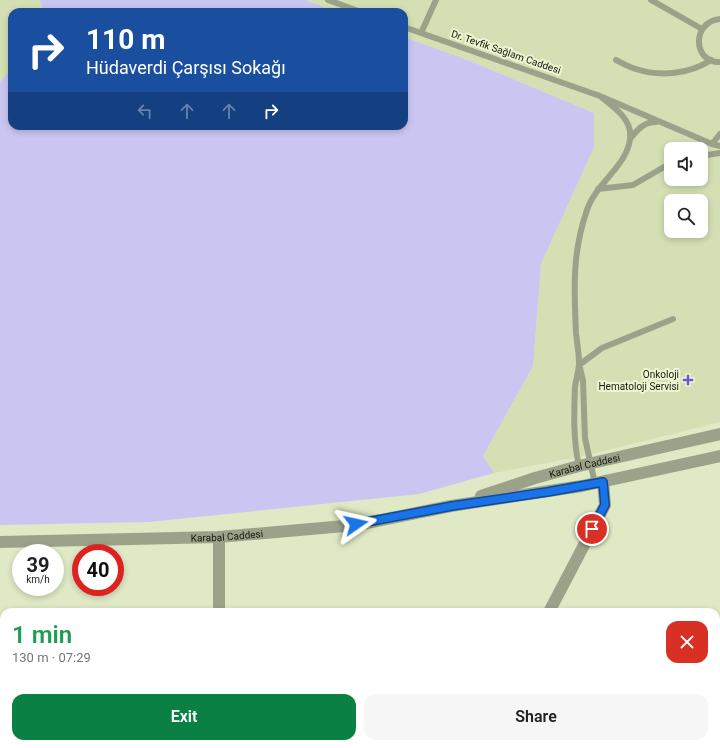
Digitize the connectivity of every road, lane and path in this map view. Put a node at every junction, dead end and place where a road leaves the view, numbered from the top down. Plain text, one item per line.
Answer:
1 (328, 0) edge
2 (436, 0) edge
3 (651, 0) edge
4 (351, 8) edge
5 (720, 19) edge
6 (408, 28) edge
7 (702, 29) junction
8 (421, 33) junction
9 (616, 60) dead end
10 (717, 62) edge
11 (600, 96) junction
12 (662, 122) junction
13 (720, 134) edge
14 (630, 138) junction
15 (712, 144) junction
16 (720, 146) edge
17 (720, 153) edge
18 (708, 155) edge
19 (664, 167) edge
20 (598, 189) junction
21 (673, 319) dead end
22 (579, 365) junction
23 (720, 434) edge
24 (720, 456) edge
25 (591, 463) junction
26 (579, 466) junction
27 (599, 483) junction
28 (452, 506) junction
29 (219, 537) junction
30 (0, 542) edge
31 (219, 608) edge
32 (551, 608) edge

1 - 4 lane
2 - 8 lane
3 - 7 lane
5 - 7 lane
6 - 8 lane, Dr. Tevfik Sağlam Caddesi
7 - 10 lane
8 - 11 lane, Dr. Tevfik Sağlam Caddesi
9 - 10 lane
11 - 12 lane, Dr. Tevfik Sağlam Caddesi
11 - 14 lane, Dr. Tevfik Sağlam Caddesi
12 - 14 lane
12 - 15 lane, Dr. Tevfik Sağlam Caddesi
13 - 15 lane
14 - 20 lane
15 - 16 lane, Dr. Tevfik Sağlam Caddesi
17 - 18 lane
19 - 20 lane
20 - 22 lane
21 - 22 lane
22 - 25 lane
22 - 26 lane
23 - 25 street, Karabal Caddesi
24 - 27 street, Karabal Caddesi
25 - 26 street, Karabal Caddesi
25 - 27 lane
26 - 28 street, Karabal Caddesi
27 - 28 street, Karabal Caddesi
27 - 32 street
28 - 29 street, Karabal Caddesi
29 - 30 street, Karabal Caddesi
29 - 31 street

